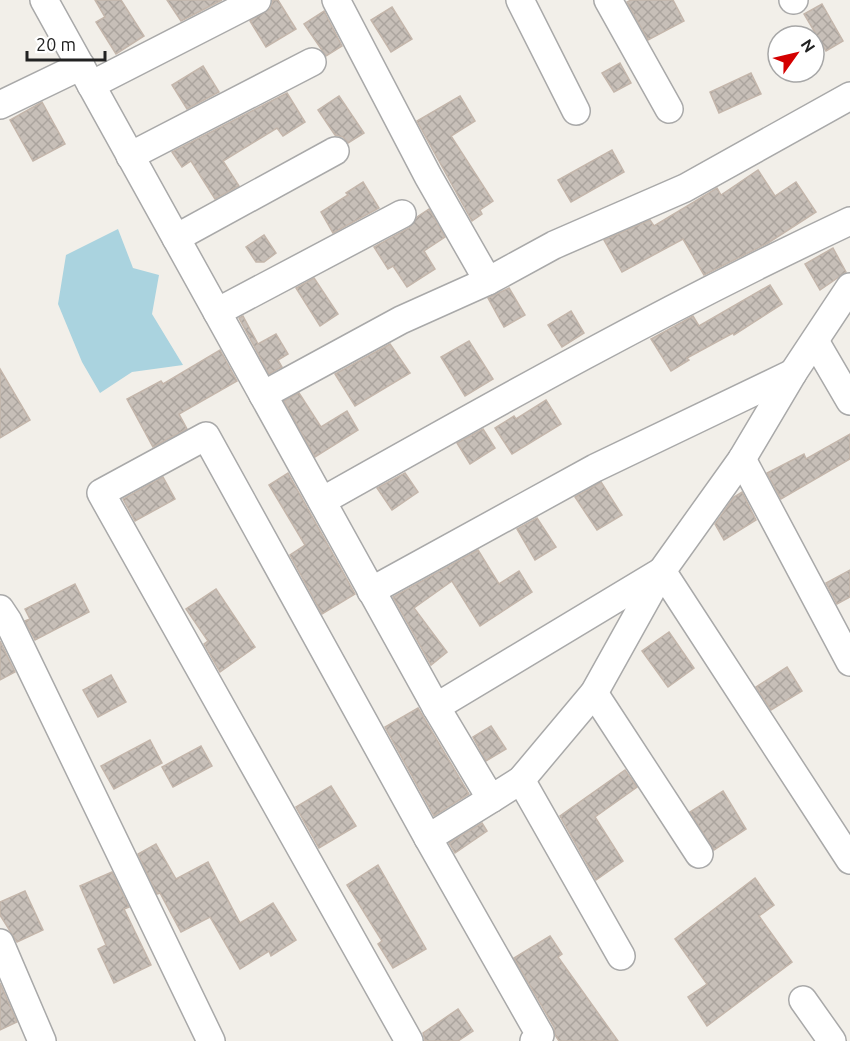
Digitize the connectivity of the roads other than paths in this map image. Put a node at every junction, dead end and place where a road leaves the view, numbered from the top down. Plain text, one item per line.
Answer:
1 (44, 0) edge
2 (257, 0) edge
3 (336, 0) edge
4 (520, 0) edge
5 (608, 0) edge
6 (312, 63) dead end
7 (86, 76) junction
8 (850, 96) edge
9 (0, 105) edge
10 (669, 109) dead end
11 (576, 111) dead end
12 (335, 151) dead end
13 (130, 156) junction
14 (402, 214) dead end
15 (850, 221) edge
16 (176, 238) junction
17 (488, 281) junction
18 (850, 287) edge
19 (217, 312) junction
20 (815, 341) junction
21 (793, 373) junction
22 (263, 394) junction
23 (850, 401) edge
24 (742, 459) junction
25 (322, 501) junction
26 (662, 571) junction
27 (372, 591) junction
28 (2, 618) edge
29 (850, 662) edge
30 (594, 693) junction
31 (436, 707) junction
32 (521, 780) junction
33 (491, 799) junction
34 (428, 838) junction
35 (699, 854) dead end
36 (850, 860) edge
37 (0, 942) edge
38 (621, 956) dead end
39 (803, 1000) dead end
40 (42, 1041) edge
41 (211, 1041) edge
42 (410, 1041) edge
43 (534, 1041) edge
44 (832, 1041) edge

1 - 7 street
2 - 7 street
3 - 17 street
4 - 11 street
5 - 10 street
6 - 13 street
7 - 9 street
7 - 13 street
8 - 17 street
12 - 16 street
13 - 16 street
14 - 19 street
15 - 25 street
16 - 19 street
17 - 22 street
18 - 20 street
19 - 22 street
20 - 21 street
20 - 23 street
21 - 24 street
21 - 27 street
22 - 25 street
24 - 26 street
24 - 29 street
25 - 27 street
26 - 30 street
26 - 31 street
26 - 36 street
27 - 31 street
28 - 41 street
30 - 32 street
30 - 35 street
31 - 33 street
32 - 33 street
32 - 38 street
33 - 34 street
34 - 42 street
34 - 43 street
37 - 40 street
39 - 44 street

